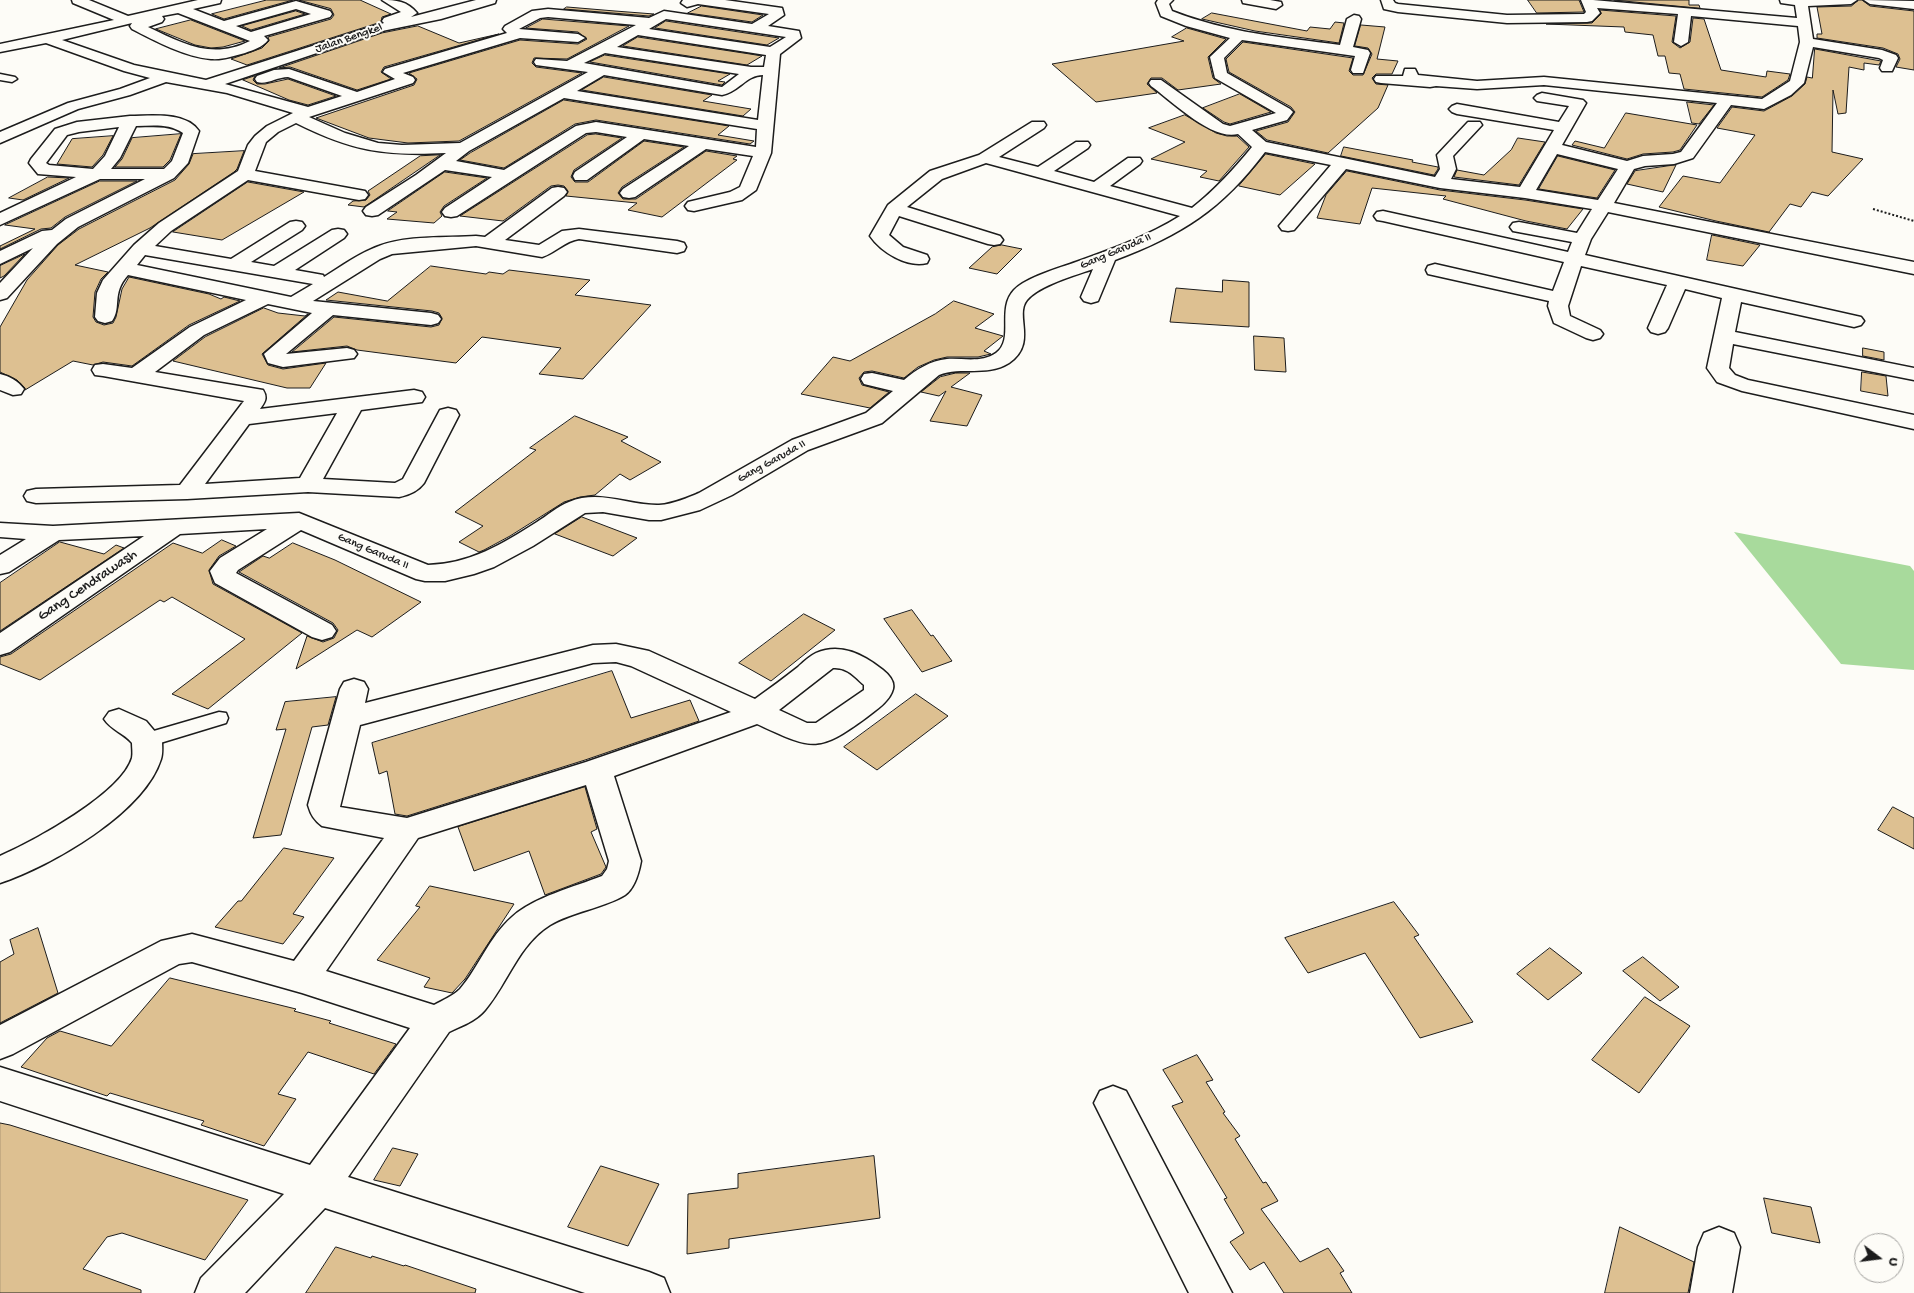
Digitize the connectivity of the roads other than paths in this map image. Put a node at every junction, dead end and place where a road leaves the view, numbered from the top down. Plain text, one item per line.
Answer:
1 (78, 0) edge
2 (216, 0) edge
3 (388, 0) edge
4 (490, 0) edge
5 (1167, 0) edge
6 (1248, 0) edge
7 (1387, 0) edge
8 (1851, 0) edge
9 (1870, 0) edge
10 (1796, 1) edge
11 (232, 2) dead end
12 (334, 2) dead end
13 (418, 2) dead end
14 (1589, 2) edge
15 (1276, 5) dead end
16 (1914, 5) edge
17 (401, 6) junction
18 (315, 7) dead end
19 (182, 10) junction
20 (1685, 11) junction
21 (664, 15) junction
22 (436, 16) junction
23 (611, 18) junction
24 (1354, 19) dead end
25 (126, 20) junction
26 (649, 22) dead end
27 (1804, 23) junction
28 (221, 26) junction
29 (756, 28) junction
30 (637, 31) junction
31 (421, 33) dead end
32 (519, 34) junction
33 (251, 36) junction
34 (1238, 37) junction
35 (47, 39) junction
36 (1681, 42) dead end
37 (1807, 42) junction
38 (320, 44) dead end
39 (579, 44) junction
40 (0, 48) edge
41 (603, 49) junction
42 (1345, 50) junction
43 (773, 52) junction
44 (541, 62) dead end
45 (287, 63) junction
46 (569, 65) junction
47 (1887, 68) dead end
48 (1358, 70) dead end
49 (601, 71) junction
50 (751, 71) junction
51 (772, 71) junction
52 (0, 77) edge
53 (165, 77) junction
54 (12, 79) dead end
55 (1381, 79) dead end
56 (1156, 83) dead end
57 (209, 84) junction
58 (1417, 84) junction
59 (344, 85) dead end
60 (230, 89) junction
61 (722, 91) junction
62 (563, 93) junction
63 (355, 96) junction
64 (1727, 100) junction
65 (1457, 109) dead end
66 (302, 114) junction
67 (693, 114) junction
68 (130, 121) junction
69 (1038, 125) dead end
70 (766, 126) junction
71 (1474, 126) dead end
72 (1564, 127) junction
73 (1241, 128) junction
74 (641, 134) junction
75 (0, 138) edge
76 (703, 144) junction
77 (1082, 145) dead end
78 (1262, 146) junction
79 (463, 148) junction
80 (1552, 148) junction
81 (763, 152) junction
82 (985, 158) junction
83 (1134, 160) dead end
84 (441, 164) junction
85 (1340, 164) junction
86 (1628, 166) junction
87 (1040, 173) junction
88 (97, 174) junction
89 (168, 174) junction
90 (246, 174) junction
91 (507, 175) junction
92 (581, 176) dead end
93 (1440, 183) junction
94 (1098, 187) junction
95 (558, 192) dead end
96 (630, 193) dead end
97 (1525, 193) junction
98 (359, 195) dead end
99 (0, 200) edge
100 (34, 204) junction
101 (694, 206) dead end
102 (1603, 206) junction
103 (894, 209) junction
104 (372, 211) dead end
105 (451, 212) dead end
106 (1196, 214) junction
107 (1383, 216) dead end
108 (0, 220) edge
109 (296, 226) dead end
110 (1288, 226) dead end
111 (1519, 227) dead end
112 (59, 232) junction
113 (338, 234) dead end
114 (1582, 239) junction
115 (994, 240) dead end
116 (490, 242) junction
117 (677, 247) dead end
118 (141, 249) junction
119 (1107, 257) junction
120 (0, 258) edge
121 (1575, 258) junction
122 (920, 259) dead end
123 (234, 265) junction
124 (123, 268) junction
125 (1914, 268) edge
126 (1435, 270) dead end
127 (278, 272) junction
128 (316, 279) dead end
129 (1679, 281) junction
130 (0, 293) edge
131 (1733, 294) junction
132 (1090, 297) dead end
133 (265, 298) junction
134 (1560, 298) junction
135 (294, 304) junction
136 (329, 309) junction
137 (105, 317) dead end
138 (431, 319) dead end
139 (1854, 320) dead end
140 (1658, 328) dead end
141 (1592, 334) dead end
142 (1724, 336) junction
143 (347, 354) dead end
144 (103, 370) dead end
145 (1914, 374) edge
146 (137, 375) junction
147 (872, 379) dead end
148 (908, 388) junction
149 (414, 397) dead end
150 (353, 404) junction
151 (448, 415) dead end
152 (243, 418) junction
153 (1914, 422) edge
154 (308, 485) junction
155 (187, 492) junction
156 (36, 496) dead end
157 (299, 520) junction
158 (176, 526) junction
159 (0, 530) edge
160 (53, 533) junction
161 (0, 566) edge
162 (322, 631) dead end
163 (0, 646) edge
164 (354, 689) dead end
165 (219, 718) dead end
166 (348, 718) junction
167 (119, 719) dead end
168 (147, 740) junction
169 (597, 770) junction
170 (407, 830) junction
171 (0, 870) edge
172 (302, 978) junction
173 (436, 1020) junction
174 (0, 1043) edge
175 (0, 1084) edge
176 (1113, 1103) dead end
177 (319, 1186) junction
178 (1719, 1246) dead end
179 (216, 1293) edge
180 (649, 1293) edge
181 (1211, 1293) edge
182 (1711, 1293) edge

1 - 25 street
2 - 19 street
3 - 17 street
4 - 22 street, Jalan Bengkel
5 - 34 street
6 - 15 street
7 - 14 street
8 - 10 street
9 - 16 street
10 - 27 street
11 - 19 street
12 - 18 street
13 - 17 street
14 - 20 street
17 - 38 street
19 - 25 street
19 - 28 street
19 - 33 street
20 - 27 street
20 - 36 street
21 - 29 street
21 - 29 street
21 - 30 street
22 - 31 street
22 - 45 street, Jalan Bengkel
23 - 26 street
23 - 32 street
23 - 39 street
24 - 42 street
25 - 35 street
27 - 37 street
28 - 33 street
28 - 33 street
29 - 43 street
30 - 41 street
30 - 43 street
32 - 39 street
32 - 39 street
32 - 63 street
34 - 42 street
34 - 73 street
35 - 40 street
35 - 53 street
37 - 47 street
37 - 64 street
41 - 46 street
41 - 50 street
42 - 48 street
43 - 51 street
44 - 46 street
45 - 57 street, Jalan Bengkel
45 - 59 street
46 - 49 street
49 - 61 street
49 - 62 street
50 - 51 street
50 - 61 street
51 - 70 street
52 - 54 lane
53 - 57 street
53 - 75 street
55 - 58 street
56 - 73 street
57 - 60 street
58 - 64 street
58 - 72 street
60 - 63 street
60 - 66 street
61 - 67 street
62 - 67 street
62 - 79 street
63 - 66 street
64 - 86 street
65 - 72 street
66 - 79 street
66 - 90 street
67 - 70 street
68 - 88 street
68 - 88 street
68 - 89 street
69 - 82 street
70 - 81 street
71 - 93 street
72 - 80 street
73 - 78 street
74 - 76 street
74 - 91 street
74 - 92 street
76 - 81 street
76 - 96 street
77 - 87 street
78 - 85 street
78 - 106 street, Gang Garuda II
79 - 84 street
80 - 86 street
80 - 97 street
81 - 101 street
82 - 87 street
82 - 103 street
83 - 94 street
84 - 91 street
84 - 104 street
85 - 93 street
85 - 110 street
86 - 102 street
87 - 94 street
88 - 89 street
88 - 100 street
89 - 112 street
90 - 98 street
90 - 118 street
91 - 105 street
93 - 97 street
94 - 106 street
95 - 116 street
97 - 102 street
99 - 100 street
100 - 108 street
102 - 114 street
102 - 125 street
103 - 115 street
103 - 122 street
106 - 119 street, Gang Garuda II
107 - 121 street
109 - 123 street
111 - 114 street
112 - 120 street
112 - 130 street
113 - 127 street
114 - 121 street
116 - 117 street
116 - 135 street
118 - 123 street
118 - 124 street
119 - 132 street
119 - 148 street, Gang Garuda II
121 - 129 street
121 - 134 street
123 - 127 street
124 - 133 street
124 - 137 street
126 - 134 street
127 - 128 street
129 - 131 street
129 - 140 street
131 - 139 street
131 - 142 street
133 - 135 street
133 - 146 street
134 - 141 street
135 - 136 street
136 - 138 street
136 - 143 street
142 - 145 street
142 - 153 street
144 - 146 street
146 - 152 street
147 - 148 street
148 - 157 street, Gang Garuda II
149 - 150 street
150 - 152 street
150 - 154 street
151 - 154 street
152 - 155 street
154 - 155 street
155 - 156 street
157 - 158 street, Gang Garuda II
157 - 162 street
158 - 160 street, Gang Garuda II
158 - 163 street, Gang Cendrawash
159 - 160 street, Gang Garuda II
160 - 161 street
164 - 166 street
165 - 168 lane
166 - 169 street
166 - 170 street
167 - 168 street
168 - 171 street
169 - 170 street
169 - 173 street
170 - 172 street
172 - 173 street
172 - 174 street
173 - 177 street
175 - 177 street
176 - 181 street
177 - 179 street
177 - 180 street
178 - 182 street

